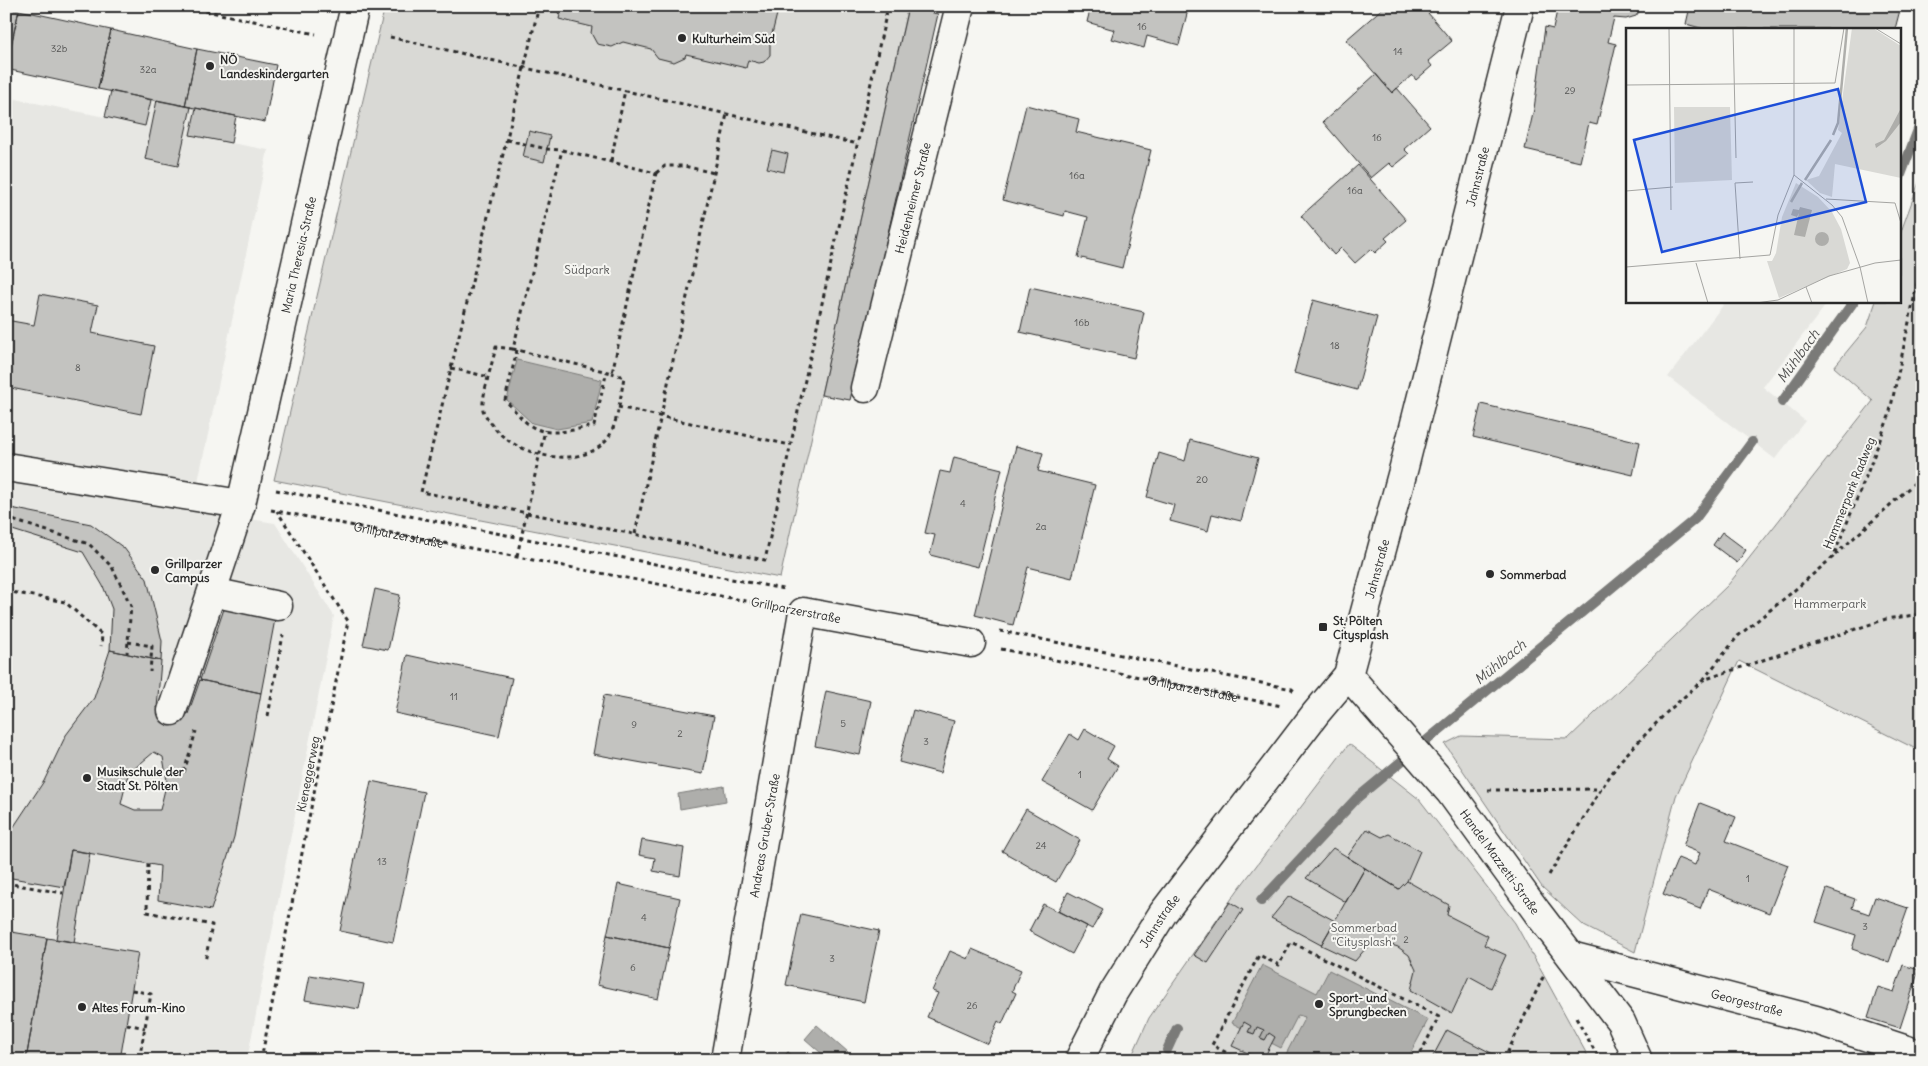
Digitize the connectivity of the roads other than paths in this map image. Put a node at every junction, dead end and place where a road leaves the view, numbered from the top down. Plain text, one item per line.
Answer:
1 (355, 6) edge
2 (960, 6) edge
3 (1520, 6) edge
4 (865, 388) dead end
5 (6, 467) edge
6 (241, 504) junction
7 (212, 592) junction
8 (278, 606) road end
9 (803, 612) joint
10 (971, 643) road end
11 (1348, 675) junction
12 (172, 711) dead end
13 (1559, 962) junction
14 (1922, 1055) edge
15 (725, 1060) edge
16 (1079, 1060) edge
17 (1638, 1060) edge

1 - 6 street, Maria Theresia-Straße
2 - 4 street, Heidenheimer Straße
3 - 11 street, Jahnstraße
5 - 6 street
6 - 7 street, Maria Theresia-Straße
7 - 8 street
7 - 12 street, Maria Theresia-Straße
9 - 10 street, Grillparzerstraße
9 - 15 street, Andreas Gruber-Straße
11 - 13 street, Handel Mazzetti-Straße
11 - 16 street, Jahnstraße
13 - 14 street, Georgestraße
13 - 17 street, Handel Mazzetti-Straße

